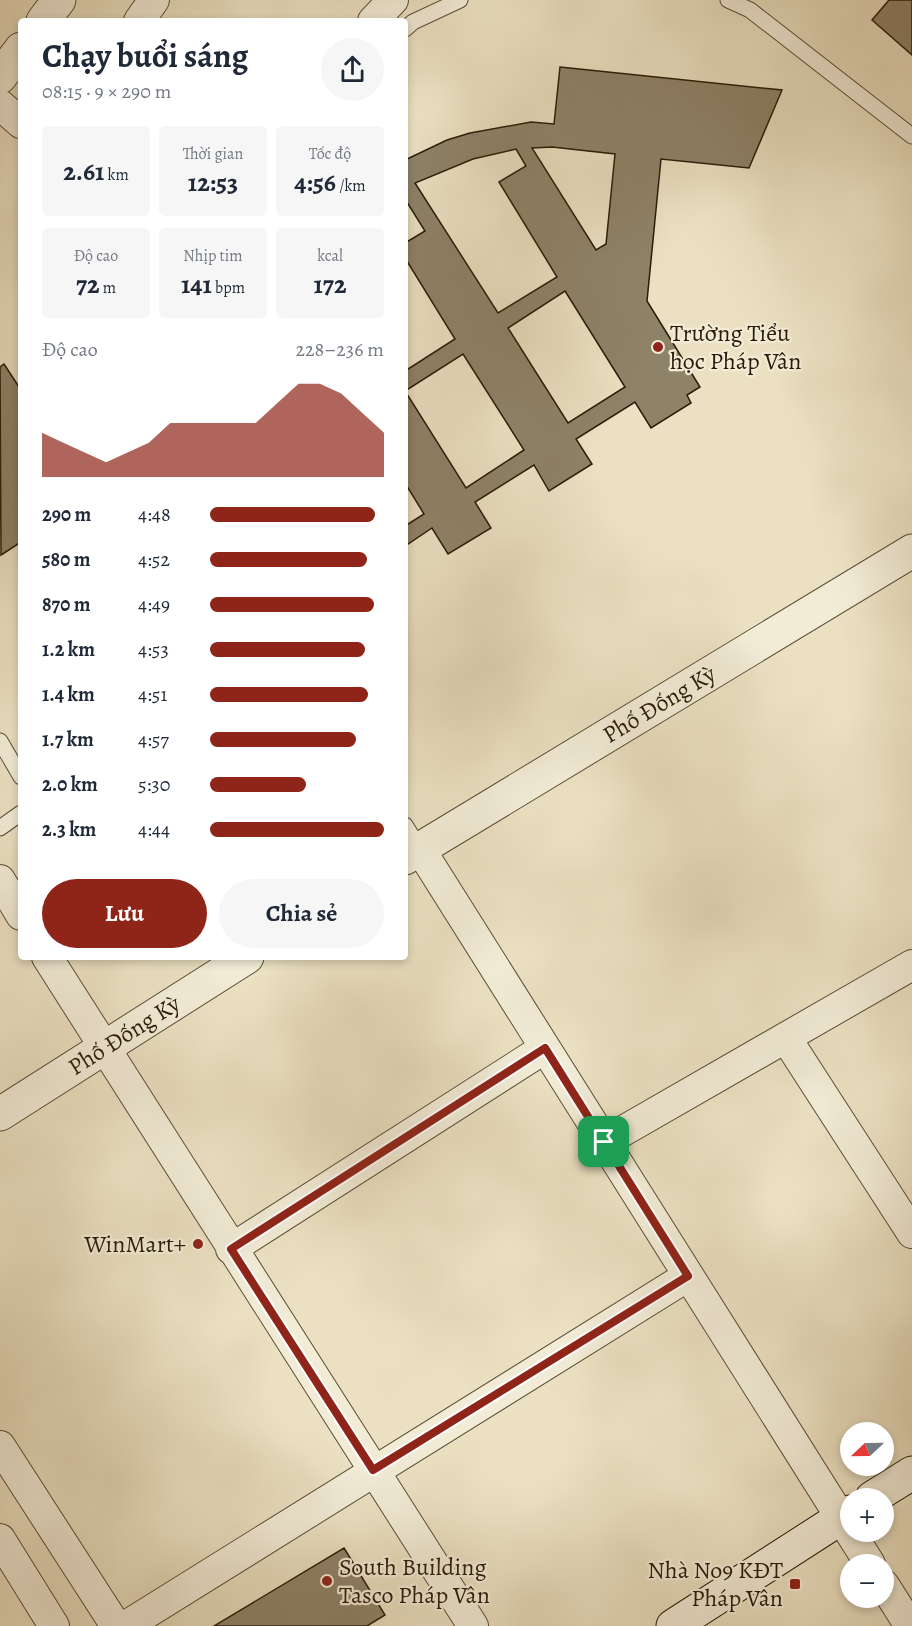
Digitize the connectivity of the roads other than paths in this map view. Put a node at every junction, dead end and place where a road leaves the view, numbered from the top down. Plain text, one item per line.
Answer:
1 (59, 0) edge
2 (393, 0) edge
3 (460, 0) edge
4 (728, 0) edge
5 (45, 18) edge
6 (376, 18) edge
7 (408, 26) edge
8 (18, 54) edge
9 (0, 77) edge
10 (0, 105) edge
11 (18, 120) edge
12 (912, 136) edge
13 (912, 551) edge
14 (0, 741) edge
15 (18, 772) edge
16 (18, 815) edge
17 (0, 828) edge
18 (410, 844) edge
19 (0, 880) edge
20 (18, 910) edge
21 (49, 960) edge
22 (243, 960) edge
23 (912, 965) edge
24 (786, 1038) junction
25 (102, 1048) junction
26 (545, 1048) junction
27 (0, 1114) edge
28 (604, 1142) junction
29 (912, 1233) edge
30 (231, 1249) junction
31 (688, 1276) junction
32 (0, 1446) edge
33 (373, 1470) junction
34 (912, 1473) edge
35 (888, 1488) edge
36 (840, 1506) edge
37 (840, 1519) edge
38 (0, 1539) edge
39 (894, 1601) edge
40 (54, 1626) edge
41 (116, 1626) edge
42 (126, 1626) edge
43 (473, 1626) edge
44 (673, 1626) edge
45 (910, 1626) edge

1 - 5 street
2 - 6 street
3 - 7 lane
4 - 12 lane
8 - 9 street
10 - 11 street
13 - 18 street, Phố Đống Kỳ
14 - 15 lane
16 - 17 lane
18 - 26 street
19 - 20 street
21 - 25 street
22 - 25 street, Phố Đống Kỳ
23 - 24 street
24 - 28 street
24 - 29 street
25 - 27 street, Phố Đống Kỳ
25 - 30 street
26 - 28 street
26 - 30 street
28 - 31 street
30 - 33 street
31 - 33 street
31 - 36 street
32 - 41 street
33 - 42 street
33 - 43 street
34 - 35 street
37 - 44 street
38 - 40 street
39 - 45 street

